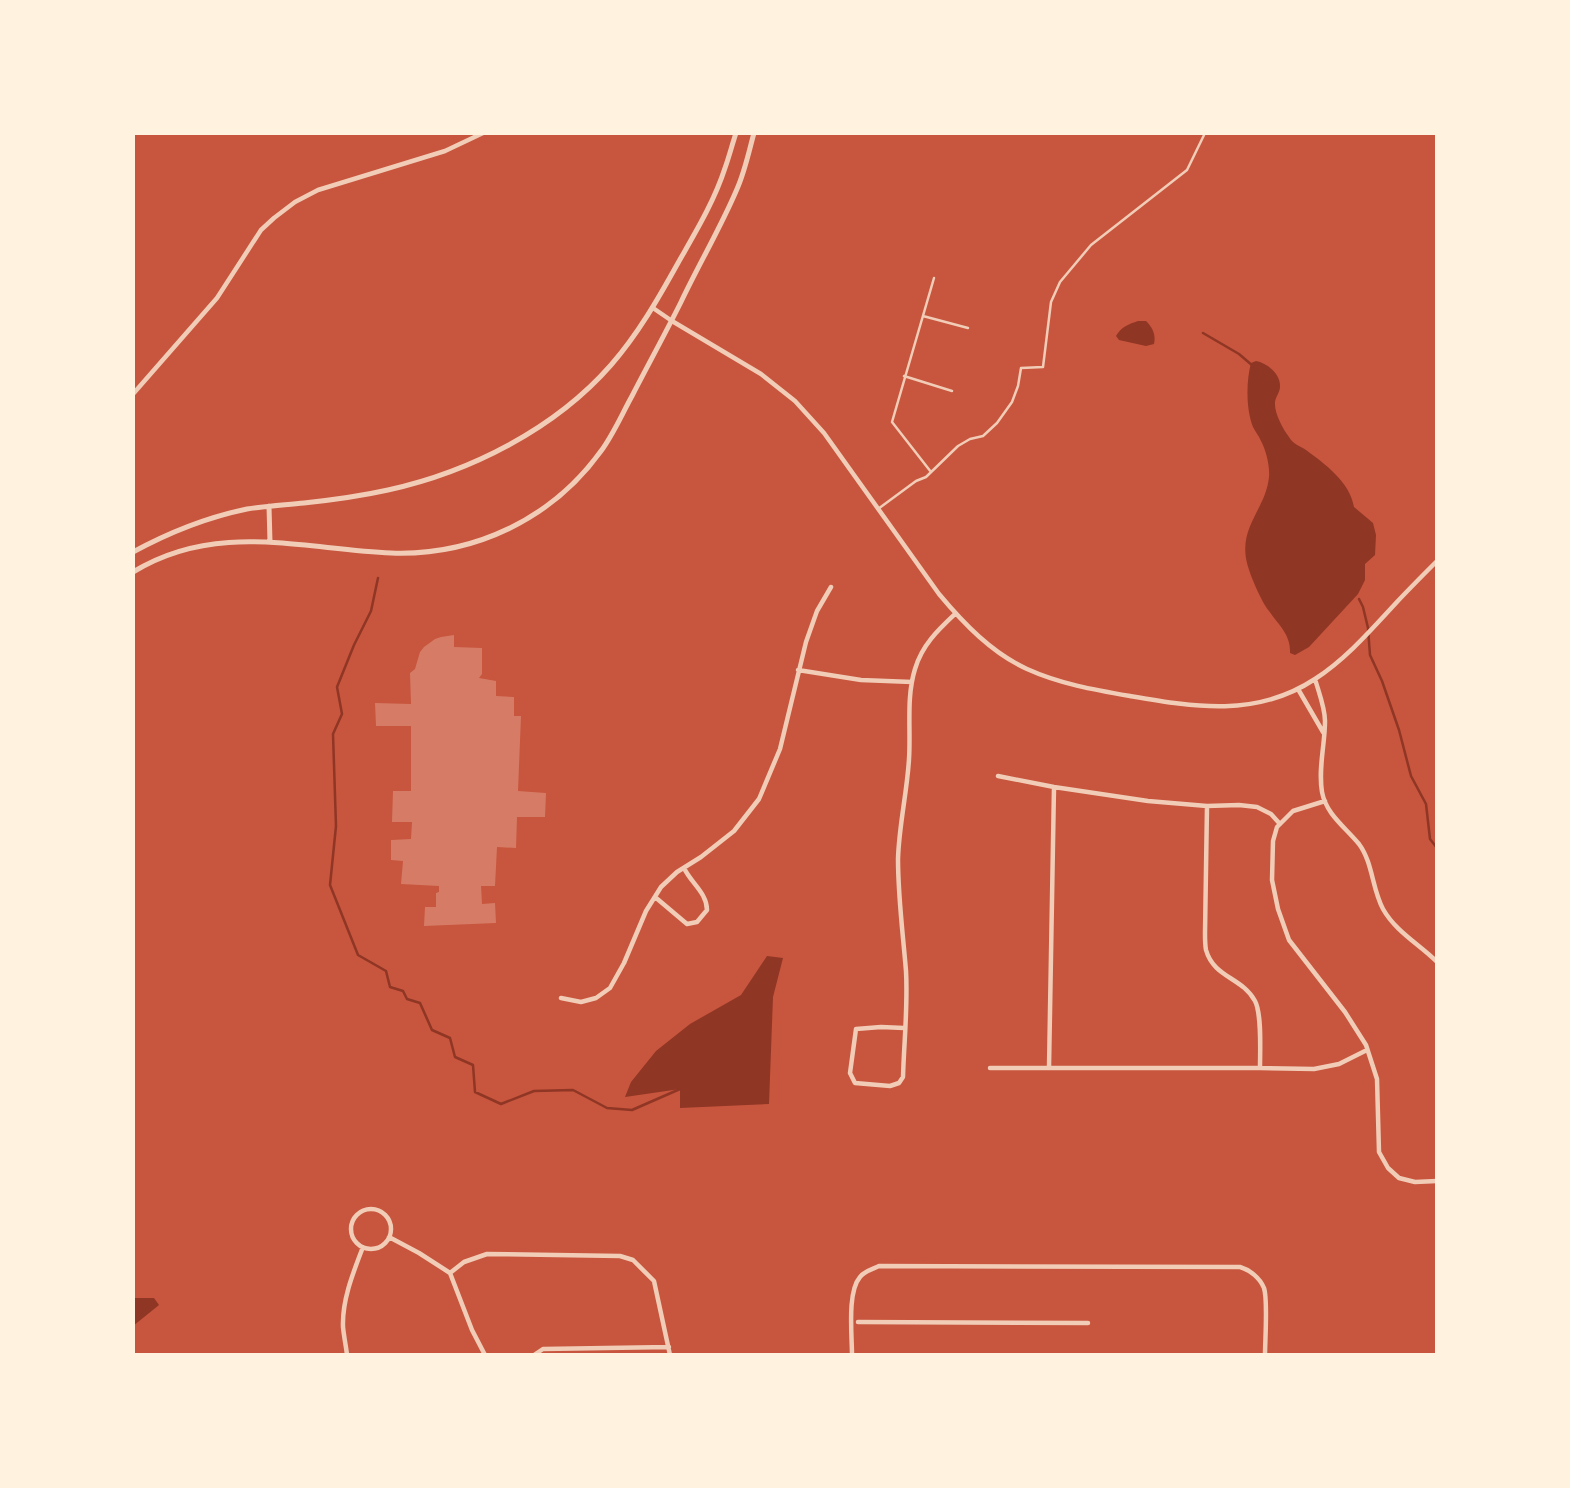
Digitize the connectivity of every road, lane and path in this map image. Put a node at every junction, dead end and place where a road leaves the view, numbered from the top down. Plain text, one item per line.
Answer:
1 (482, 133) edge
2 (736, 133) edge
3 (754, 133) edge
4 (1205, 133) edge
5 (934, 278) dead end
6 (653, 308) junction
7 (923, 316) junction
8 (671, 321) junction
9 (968, 328) dead end
10 (904, 376) junction
11 (952, 391) dead end
12 (133, 394) edge
13 (931, 472) junction
14 (269, 506) junction
15 (878, 509) junction
16 (270, 542) junction
17 (133, 552) edge
18 (1437, 561) edge
19 (133, 572) edge
20 (831, 587) dead end
21 (955, 614) junction
22 (798, 670) junction
23 (1315, 679) junction
24 (912, 682) junction
25 (1298, 688) junction
26 (1323, 709) junction
27 (1313, 714) junction
28 (1324, 733) junction
29 (998, 776) dead end
30 (1054, 787) junction
31 (1325, 801) junction
32 (1207, 806) junction
33 (1280, 824) junction
34 (684, 867) junction
35 (655, 897) junction
36 (1437, 962) edge
37 (561, 998) dead end
38 (904, 1028) junction
39 (1367, 1050) junction
40 (990, 1068) dead end
41 (1049, 1068) junction
42 (1260, 1068) junction
43 (1437, 1181) edge
44 (389, 1237) junction
45 (363, 1247) junction
46 (450, 1273) junction
47 (858, 1322) dead end
48 (1088, 1323) dead end
49 (669, 1347) junction
50 (347, 1355) edge
51 (485, 1355) edge
52 (534, 1355) edge
53 (670, 1355) edge
54 (852, 1355) edge
55 (1265, 1355) edge

1 - 12 street
2 - 6 street
3 - 8 street
4 - 13 lane
5 - 7 lane
6 - 8 street
6 - 14 street
7 - 9 lane
7 - 10 lane
8 - 15 street
8 - 16 street
10 - 11 lane
10 - 13 lane
13 - 15 lane
14 - 16 street
14 - 17 street
15 - 21 street
16 - 19 street
18 - 23 street
20 - 22 street
21 - 24 street
21 - 25 street
22 - 24 street
22 - 34 street
23 - 25 street
23 - 26 street
24 - 38 street
25 - 27 street
26 - 27 street
26 - 28 street
27 - 28 street
28 - 31 street
29 - 30 street
30 - 32 street
30 - 41 street
31 - 33 street
31 - 36 street
32 - 33 street
32 - 42 street
33 - 39 street
34 - 35 street
34 - 35 street
35 - 37 street
38 - 38 street
39 - 42 street
39 - 43 street
40 - 41 street
41 - 42 street
44 - 45 street
44 - 45 street
44 - 46 street
45 - 50 street
46 - 49 street
46 - 51 street
47 - 48 street
49 - 52 street
49 - 53 street
54 - 55 street

